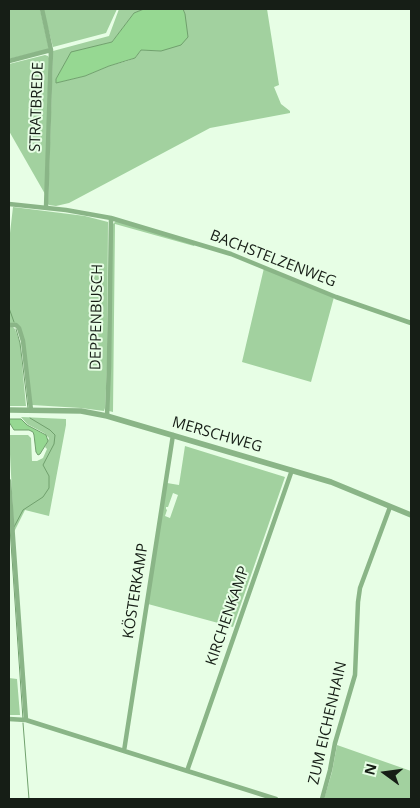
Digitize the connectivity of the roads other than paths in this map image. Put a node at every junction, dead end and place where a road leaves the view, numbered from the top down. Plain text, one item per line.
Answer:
1 (42, 9) edge
2 (51, 50) junction
3 (9, 61) edge
4 (9, 204) edge
5 (46, 208) junction
6 (111, 218) junction
7 (411, 323) edge
8 (9, 325) edge
9 (9, 410) edge
10 (31, 410) junction
11 (107, 416) junction
12 (173, 435) junction
13 (292, 470) junction
14 (9, 481) edge
15 (9, 490) edge
16 (390, 507) junction
17 (411, 515) edge
18 (9, 719) edge
19 (26, 720) junction
20 (124, 750) junction
21 (187, 771) junction
22 (276, 799) edge
23 (322, 799) edge

1 - 2 street, STRATBREDE
2 - 3 street
2 - 5 street, STRATBREDE
4 - 5 street, BACHSTELZENWEG
5 - 6 street, BACHSTELZENWEG
6 - 7 street, BACHSTELZENWEG
6 - 11 street, DEPPENBUSCH
8 - 10 street
9 - 10 street, MERSCHWEG
10 - 11 street, MERSCHWEG
11 - 12 street, MERSCHWEG
12 - 13 street, MERSCHWEG
12 - 20 street, KÖSTERKAMP
13 - 16 street, MERSCHWEG
13 - 21 street, KIRCHENKAMP
14 - 15 street
15 - 19 street
16 - 17 street, MERSCHWEG
16 - 23 street, ZUM EICHENHAIN
18 - 19 street
19 - 20 street
20 - 21 street
21 - 22 street

